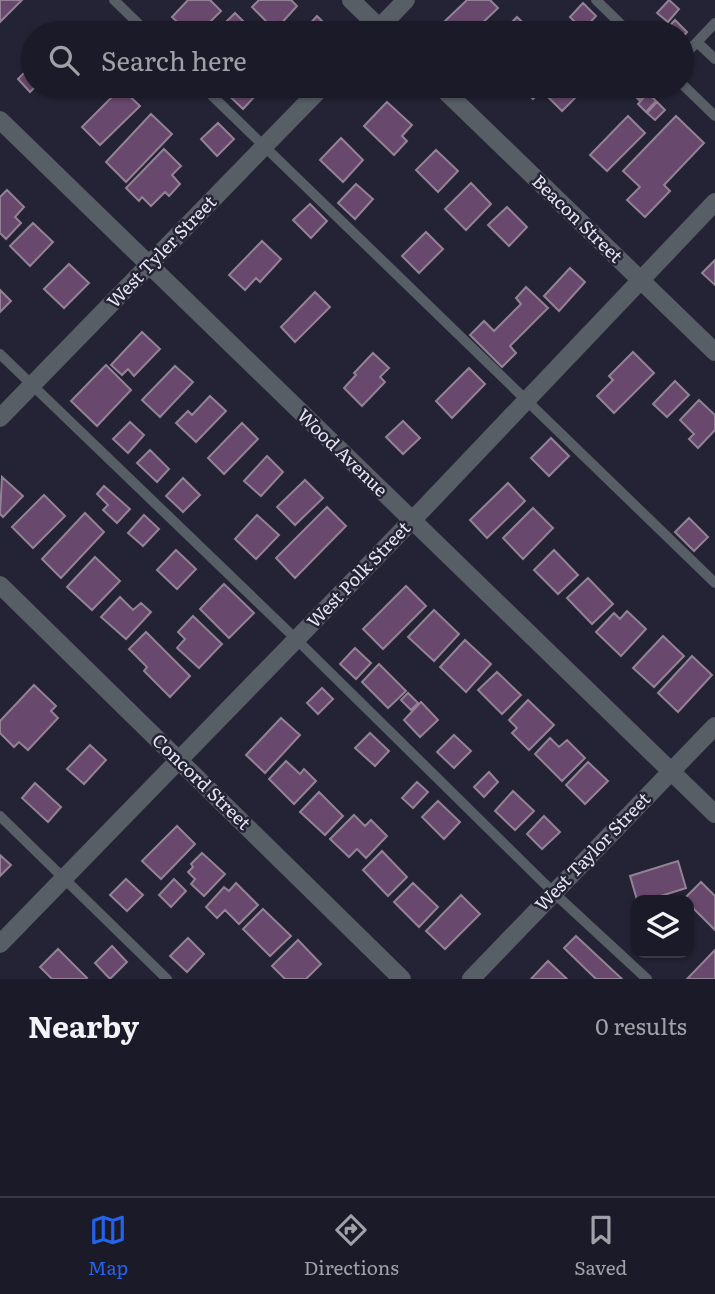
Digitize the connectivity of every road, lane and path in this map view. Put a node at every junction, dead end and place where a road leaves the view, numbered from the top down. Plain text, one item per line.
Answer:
1 (114, 0) edge
2 (351, 0) edge
3 (406, 0) edge
4 (596, 0) edge
5 (136, 21) edge
6 (370, 21) edge
7 (388, 21) edge
8 (618, 21) edge
9 (715, 23) edge
10 (697, 42) junction
11 (694, 45) edge
12 (715, 59) edge
13 (694, 96) edge
14 (214, 98) edge
15 (311, 98) edge
16 (452, 98) edge
17 (715, 116) edge
18 (0, 120) edge
19 (264, 147) junction
20 (715, 202) edge
21 (149, 266) junction
22 (640, 279) junction
23 (715, 352) edge
24 (0, 354) edge
25 (32, 385) junction
26 (526, 400) junction
27 (0, 418) edge
28 (411, 521) junction
29 (715, 583) edge
30 (0, 585) edge
31 (297, 640) junction
32 (715, 726) edge
33 (179, 760) junction
34 (670, 771) junction
35 (715, 814) edge
36 (0, 816) edge
37 (65, 878) junction
38 (554, 892) junction
39 (0, 944) edge
40 (167, 979) edge
41 (402, 979) edge
42 (471, 979) edge
43 (647, 979) edge

1 - 5 lane
2 - 6 street
3 - 7 street
4 - 8 lane
9 - 10 lane
10 - 11 lane
10 - 12 lane
13 - 17 lane
14 - 19 lane
15 - 19 street, West Tyler Street
16 - 22 street, Beacon Street
18 - 21 street, Wood Avenue
19 - 21 street, West Tyler Street
19 - 26 lane
20 - 22 street, West Polk Street
21 - 25 street, West Tyler Street
21 - 28 street, Wood Avenue
22 - 23 street, Beacon Street
22 - 26 street, West Polk Street
24 - 25 lane
25 - 27 street, West Tyler Street
25 - 31 lane
26 - 28 street, West Polk Street
26 - 29 lane
28 - 31 street, West Polk Street
28 - 34 street, Wood Avenue
30 - 33 street, Concord Street
31 - 33 street, West Polk Street
31 - 38 lane
32 - 34 street, West Taylor Street
33 - 37 street, West Polk Street
33 - 41 street, Concord Street
34 - 35 street, Wood Avenue
34 - 38 street, West Taylor Street
36 - 37 lane
37 - 39 street, West Polk Street
37 - 40 lane
38 - 42 street, West Taylor Street
38 - 43 lane

